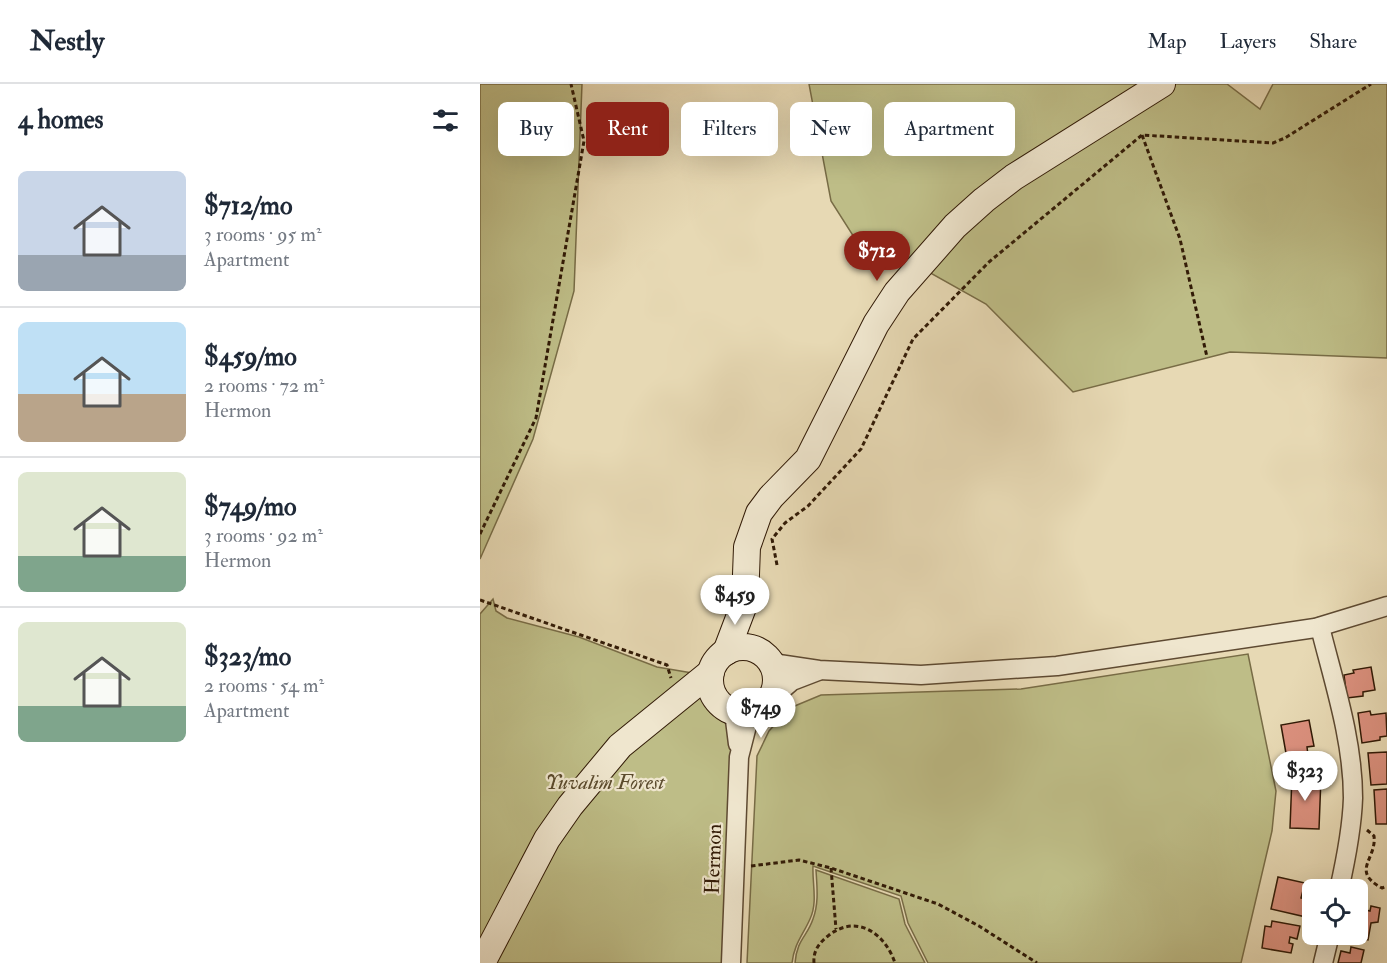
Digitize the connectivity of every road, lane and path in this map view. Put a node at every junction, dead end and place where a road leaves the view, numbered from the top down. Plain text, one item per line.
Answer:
1 (571, 84) edge
2 (1162, 84) edge
3 (1371, 84) edge
4 (1142, 135) junction
5 (1207, 357) dead end
6 (480, 534) edge
7 (777, 565) dead end
8 (746, 588) junction
9 (480, 600) edge
10 (1387, 606) edge
11 (1320, 627) junction
12 (767, 658) junction
13 (718, 662) junction
14 (819, 670) junction
15 (679, 700) junction
16 (766, 704) junction
17 (727, 709) junction
18 (740, 757) junction
19 (1351, 828) junction
20 (831, 868) junction
21 (735, 871) junction
22 (1341, 879) edge
23 (1387, 886) edge
24 (836, 929) junction
25 (1327, 945) edge
26 (482, 963) edge
27 (731, 963) edge
28 (814, 963) edge
29 (895, 963) edge
30 (1037, 963) edge
31 (1323, 963) edge

1 - 6 path
2 - 8 street
3 - 4 path
4 - 5 path
4 - 7 path
8 - 12 street
8 - 13 street
9 - 15 path
10 - 11 street
11 - 14 street
11 - 19 street
12 - 13 street
12 - 14 street
12 - 16 street
13 - 15 street
13 - 17 street
14 - 16 street
15 - 17 street
15 - 26 street
16 - 17 street
16 - 18 street
17 - 18 street
18 - 21 street, Hermon
19 - 22 street
19 - 23 path
20 - 21 path
20 - 24 path
20 - 30 path
21 - 27 street, Hermon
24 - 28 path
24 - 29 path
25 - 31 street

